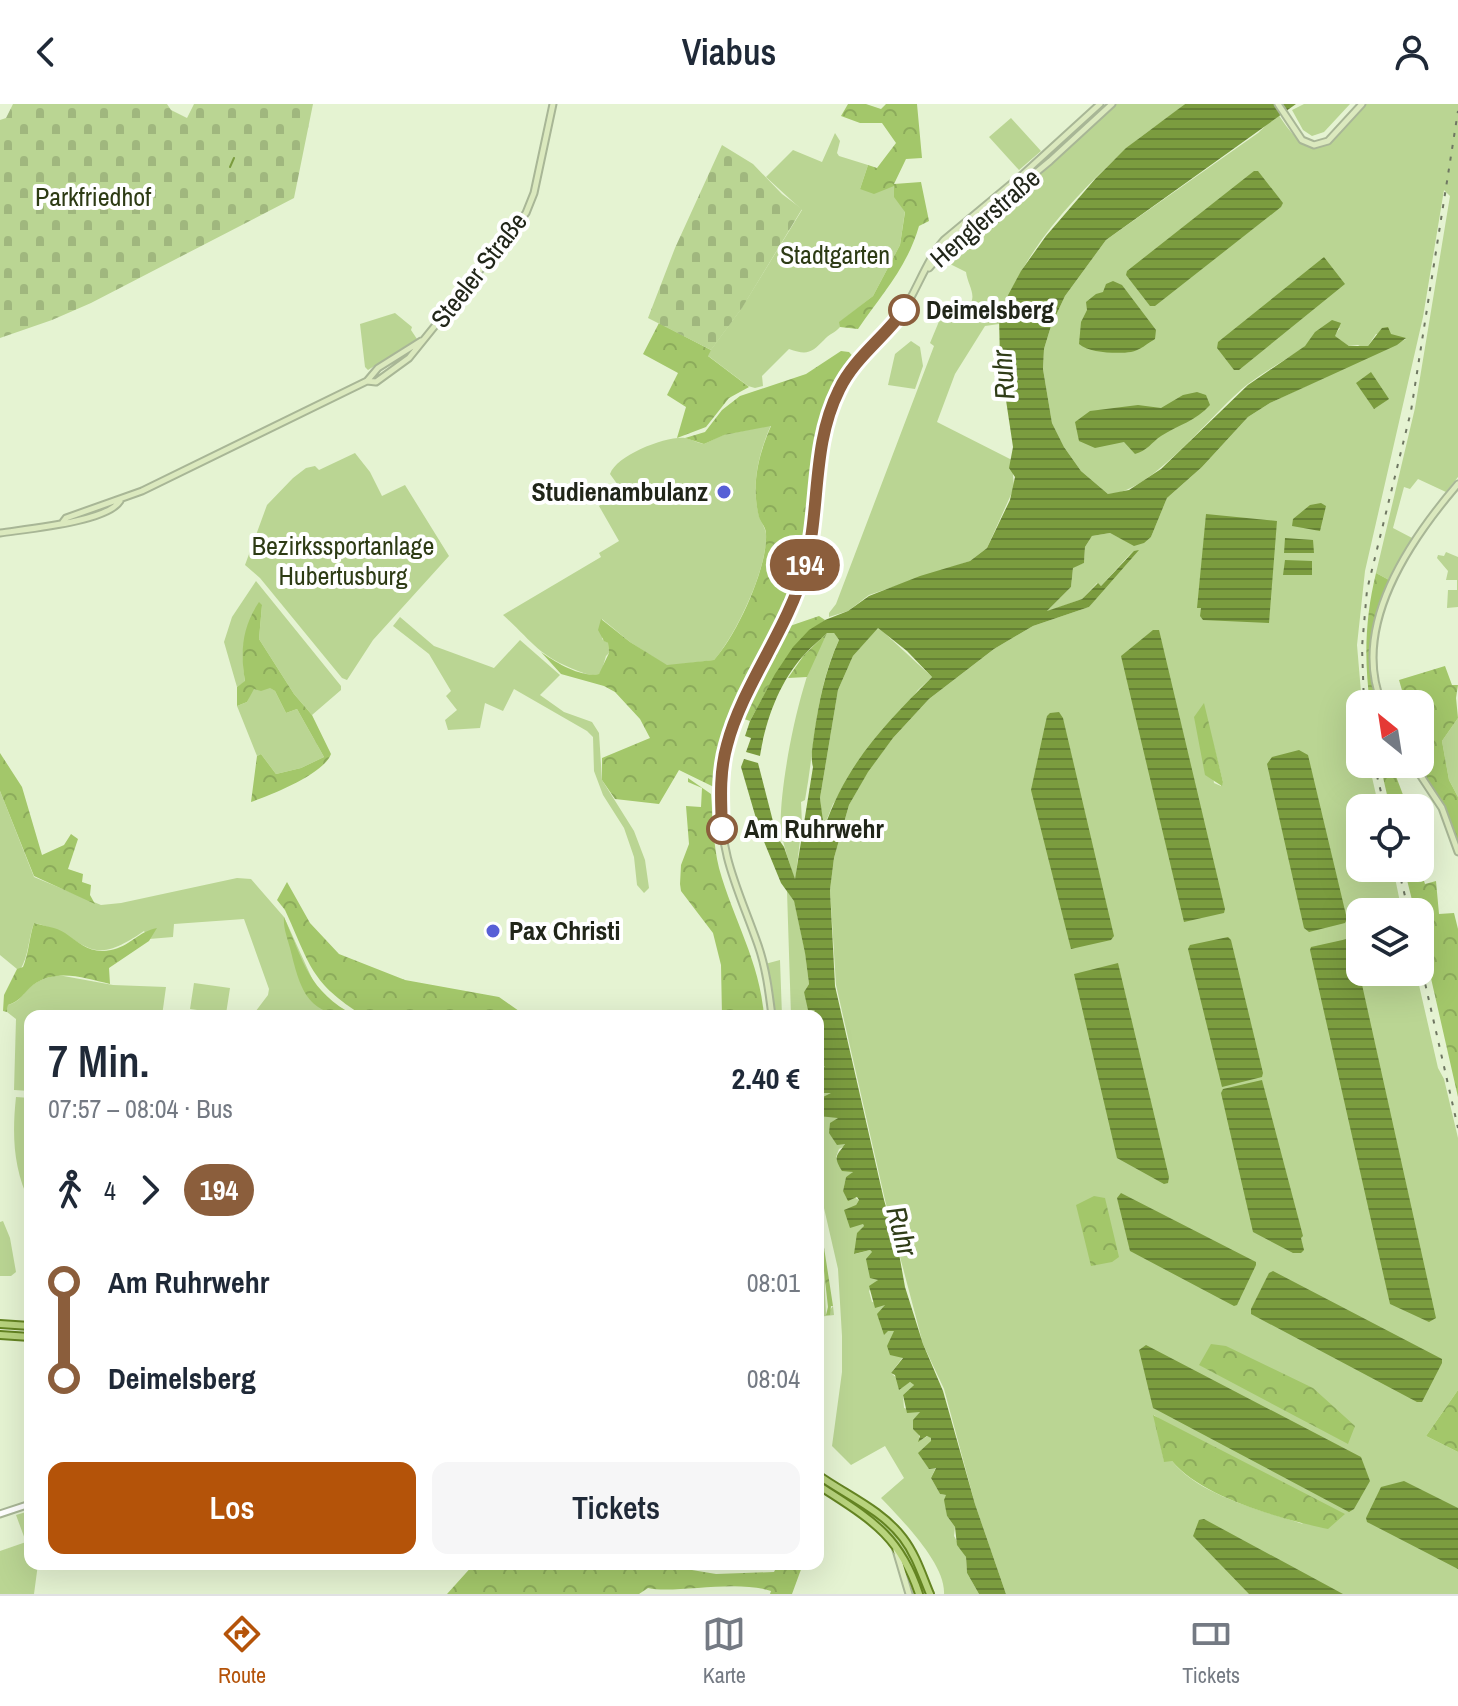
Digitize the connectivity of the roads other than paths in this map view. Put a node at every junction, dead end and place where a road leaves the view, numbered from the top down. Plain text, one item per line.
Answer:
1 (553, 104) edge
2 (1100, 104) edge
3 (1112, 104) edge
4 (1278, 104) edge
5 (1362, 104) edge
6 (926, 272) junction
7 (422, 341) junction
8 (367, 381) junction
9 (1458, 484) edge
10 (0, 533) edge
11 (1377, 690) edge
12 (1423, 778) edge
13 (1458, 852) edge
14 (771, 1010) edge
15 (0, 1324) edge
16 (24, 1326) edge
17 (0, 1335) edge
18 (24, 1337) edge
19 (824, 1482) edge
20 (824, 1487) edge
21 (829, 1488) junction
22 (24, 1506) edge
23 (0, 1514) edge
24 (893, 1542) junction
25 (909, 1594) edge
26 (919, 1594) edge
27 (930, 1594) edge

1 - 7 main road, Steeler Straße
2 - 6 main road, Henglerstraße
3 - 6 main road, Henglerstraße
4 - 5 main road
6 - 14 main road
7 - 8 main road, Steeler Straße
7 - 8 main road, Steeler Straße
8 - 10 main road, Steeler Straße
9 - 11 main road
12 - 13 main road
15 - 16 main road
17 - 18 main road
19 - 21 main road
20 - 21 main road
21 - 24 main road
21 - 27 main road
22 - 23 street
24 - 25 main road
24 - 26 main road

